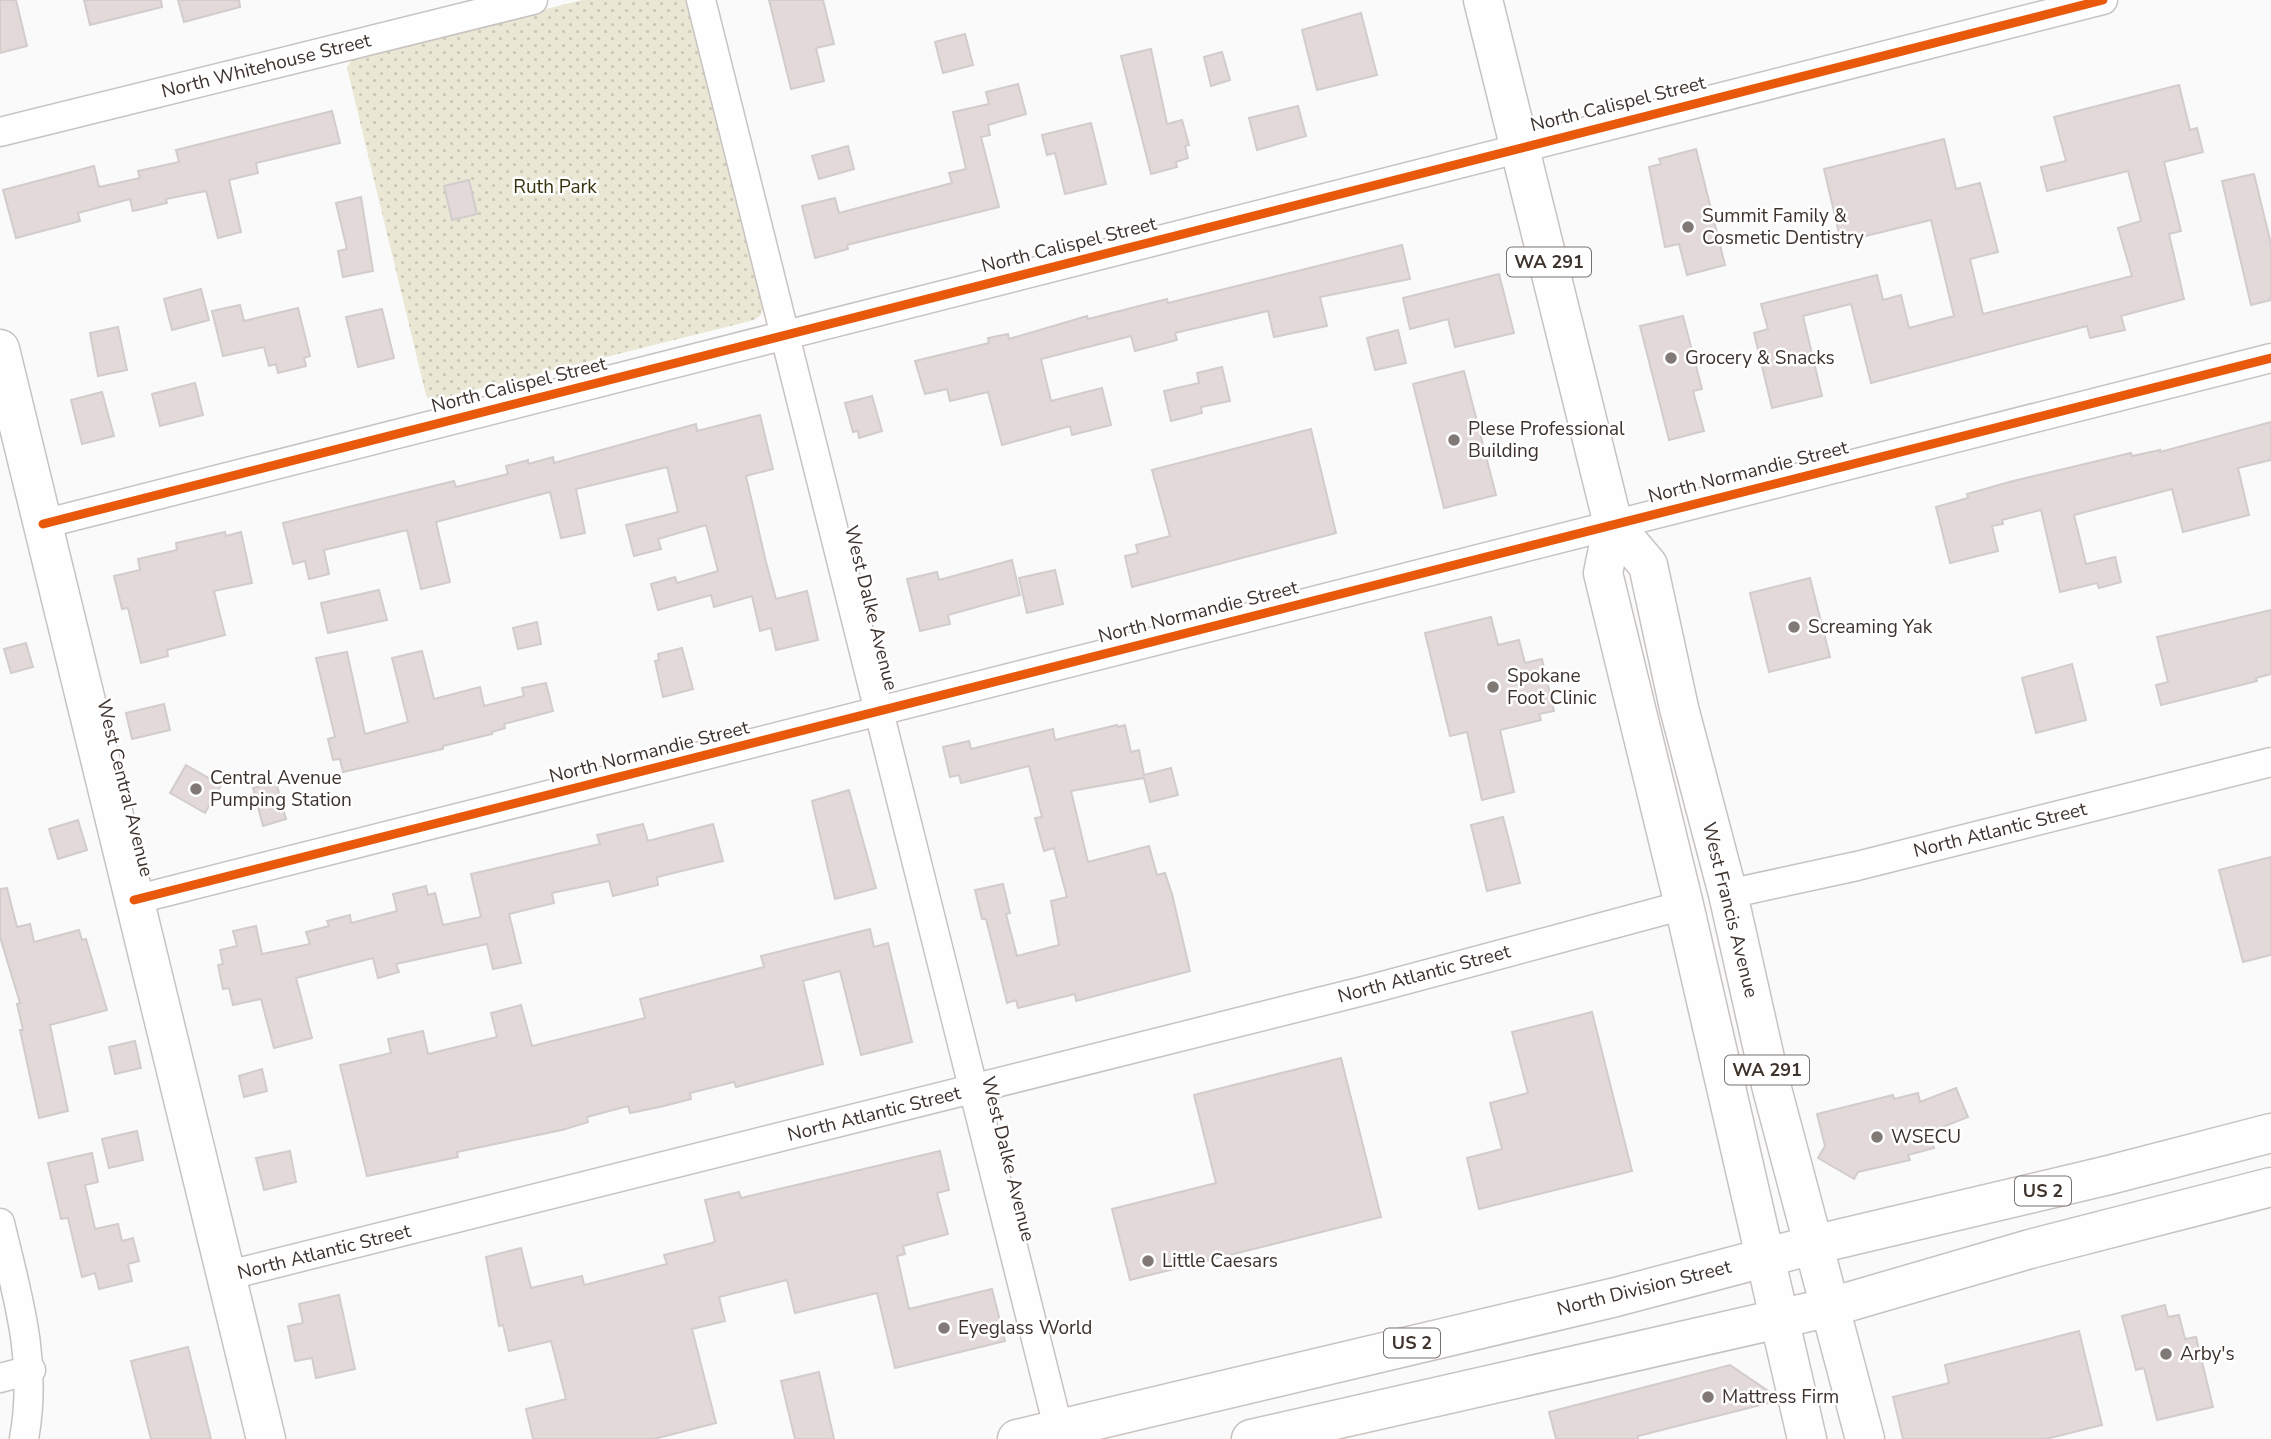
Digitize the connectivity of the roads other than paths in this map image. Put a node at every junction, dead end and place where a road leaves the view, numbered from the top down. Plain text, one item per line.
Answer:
1 (533, 0) edge
2 (701, 0) edge
3 (1483, 0) edge
4 (2103, 0) edge
5 (0, 132) edge
6 (1520, 147) junction
7 (785, 336) junction
8 (0, 349) edge
9 (2271, 358) edge
10 (43, 523) junction
11 (1613, 524) junction
12 (879, 712) junction
13 (2271, 762) edge
14 (1728, 894) junction
15 (134, 900) junction
16 (1684, 905) junction
17 (973, 1089) junction
18 (2271, 1133) edge
19 (2271, 1187) edge
20 (0, 1223) edge
21 (1813, 1245) junction
22 (1765, 1258) junction
23 (226, 1276) junction
24 (1831, 1307) junction
25 (1778, 1318) junction
26 (31, 1370) junction
27 (0, 1378) edge
28 (1059, 1434) edge
29 (24, 1439) edge
30 (267, 1439) edge
31 (1017, 1439) edge
32 (1251, 1439) edge
33 (1807, 1439) edge
34 (1865, 1439) edge

1 - 5 street, North Whitehouse Street
2 - 7 street, West Dalke Avenue
3 - 6 main road, West Francis Avenue / WA 291
4 - 6 street, North Calispel Street
6 - 7 street, North Calispel Street
6 - 11 main road, West Francis Avenue / WA 291
7 - 10 street, North Calispel Street
7 - 12 street, West Dalke Avenue
8 - 10 main road, West Central Avenue
9 - 11 street, North Normandie Street
10 - 15 main road, West Central Avenue
11 - 12 street, North Normandie Street
11 - 14 main road, West Francis Avenue / WA 291
11 - 16 main road, West Francis Avenue / WA 291
12 - 15 street, North Normandie Street
12 - 17 street, West Dalke Avenue
13 - 14 street, North Atlantic Street
14 - 21 main road, West Francis Avenue / WA 291
15 - 23 main road, West Central Avenue
16 - 17 street, North Atlantic Street
16 - 22 main road, West Francis Avenue / WA 291
17 - 23 street, North Atlantic Street
17 - 28 street, West Dalke Avenue
18 - 21 main road, North Division Street / US 2
19 - 24 main road
20 - 26 street
21 - 22 main road, North Division Street / US 2
21 - 24 main road, West Francis Avenue / WA 291
22 - 25 main road, West Francis Avenue / WA 291
22 - 28 main road, North Division Street / US 2
23 - 30 main road, West Central Avenue
24 - 25 main road
24 - 34 main road, West Francis Avenue
25 - 32 main road
25 - 33 main road, West Francis Avenue
26 - 27 street
26 - 29 street
28 - 31 main road, North Division Street / US 2

